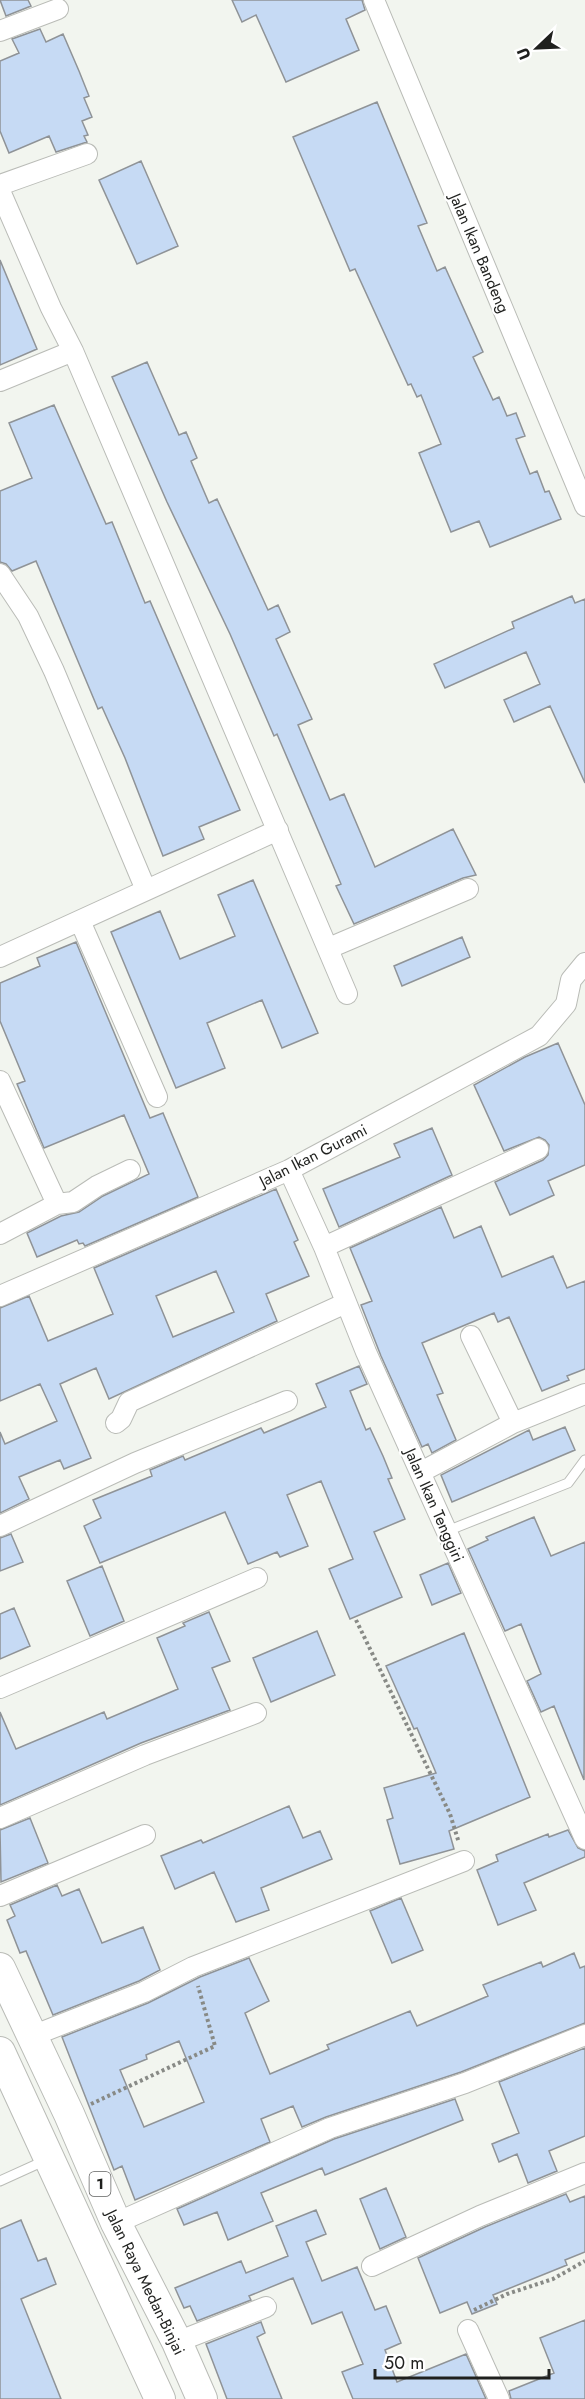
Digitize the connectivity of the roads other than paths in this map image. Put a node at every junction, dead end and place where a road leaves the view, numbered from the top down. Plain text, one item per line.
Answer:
1 (374, 0) edge
2 (58, 9) dead end
3 (0, 31) edge
4 (87, 154) dead end
5 (0, 185) edge
6 (0, 191) edge
7 (73, 351) junction
8 (0, 381) edge
9 (585, 506) edge
10 (0, 574) edge
11 (278, 830) junction
12 (468, 889) dead end
13 (146, 890) junction
14 (80, 921) junction
15 (329, 948) junction
16 (0, 957) edge
17 (585, 963) edge
18 (347, 994) dead end
19 (0, 1081) edge
20 (157, 1097) dead end
21 (538, 1149) dead end
22 (130, 1170) dead end
23 (290, 1170) junction
24 (57, 1204) junction
25 (0, 1234) edge
26 (324, 1247) junction
27 (0, 1296) edge
28 (346, 1303) junction
29 (471, 1336) dead end
30 (585, 1394) edge
31 (287, 1401) dead end
32 (116, 1423) dead end
33 (513, 1423) junction
34 (585, 1460) edge
35 (420, 1472) junction
36 (0, 1526) edge
37 (447, 1531) junction
38 (256, 1578) dead end
39 (0, 1688) edge
40 (256, 1713) dead end
41 (0, 1818) edge
42 (146, 1835) dead end
43 (585, 1839) edge
44 (464, 1861) road end
45 (0, 1896) edge
46 (0, 1968) edge
47 (32, 2036) junction
48 (585, 2036) edge
49 (0, 2052) edge
50 (49, 2159) junction
51 (585, 2173) edge
52 (0, 2181) edge
53 (116, 2223) junction
54 (372, 2266) dead end
55 (266, 2307) dead end
56 (468, 2330) road end
57 (177, 2342) junction
58 (160, 2399) edge
59 (202, 2399) edge
60 (499, 2399) edge

1 - 9 street, Jalan Ikan Bandeng
2 - 3 street
4 - 5 street
6 - 7 street
7 - 8 street
7 - 11 street
10 - 13 street
11 - 13 street
11 - 15 street
12 - 15 street
13 - 14 street
14 - 16 street
14 - 20 street
15 - 18 street
17 - 23 street, Jalan Ikan Gurami
19 - 24 street
21 - 26 street
22 - 24 street
23 - 26 street, Jalan Ikan Tenggiri
23 - 27 street, Jalan Ikan Gurami
24 - 25 street
26 - 28 street, Jalan Ikan Tenggiri
28 - 32 street
28 - 35 street, Jalan Ikan Tenggiri
29 - 33 street
30 - 33 street
31 - 36 street
33 - 35 street
34 - 37 lane
35 - 37 street, Jalan Ikan Tenggiri
37 - 43 street, Jalan Ikan Tenggiri
38 - 39 street
40 - 41 street
42 - 45 street
44 - 47 street
46 - 47 main road, Jalan Raya Medan-Binjai / 1
47 - 53 main road, Jalan Raya Medan-Binjai / 1
48 - 53 street
49 - 50 main road, 1
50 - 52 lane
50 - 58 main road, 1
51 - 54 street
53 - 57 main road, Jalan Raya Medan-Binjai / 1
55 - 57 street
56 - 60 street
57 - 59 main road, Jalan Raya Medan-Binjai / 1

